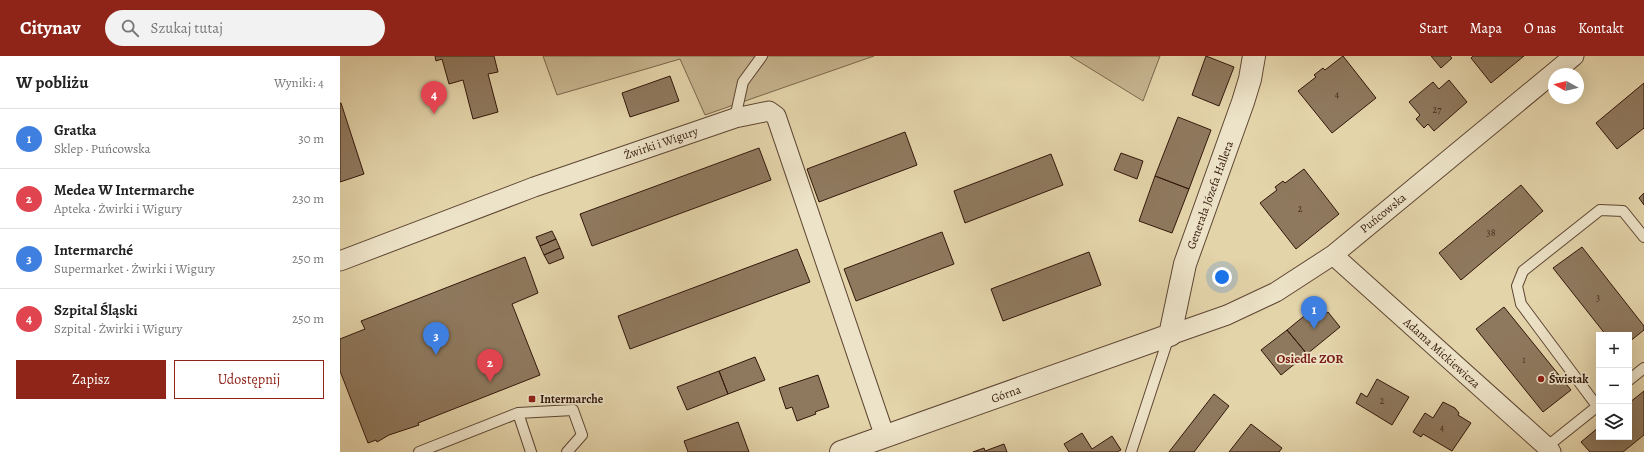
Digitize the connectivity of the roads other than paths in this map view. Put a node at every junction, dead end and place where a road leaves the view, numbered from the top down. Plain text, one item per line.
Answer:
1 (762, 56) edge
2 (1254, 56) edge
3 (1574, 56) edge
4 (735, 118) junction
5 (1644, 237) edge
6 (1333, 255) junction
7 (340, 261) edge
8 (1170, 335) junction
9 (1644, 368) edge
10 (1632, 378) edge
11 (1597, 404) edge
12 (1596, 407) edge
13 (518, 413) junction
14 (885, 437) junction
15 (1546, 450) edge
16 (419, 452) edge
17 (531, 452) edge
18 (567, 452) edge
19 (841, 452) edge
20 (1131, 452) edge

1 - 4 lane
2 - 8 street, Generała Józefa Hallera
3 - 6 street, Puńcowska
4 - 7 street, Żwirki i Wigury
4 - 14 street, Żwirki i Wigury
5 - 11 lane
6 - 8 street, Puńcowska
6 - 15 street, Adama Mickiewicza
8 - 14 street, Górna
8 - 20 lane
9 - 10 lane
12 - 15 lane
13 - 16 lane
13 - 17 lane
13 - 18 lane
14 - 19 street, Górna

